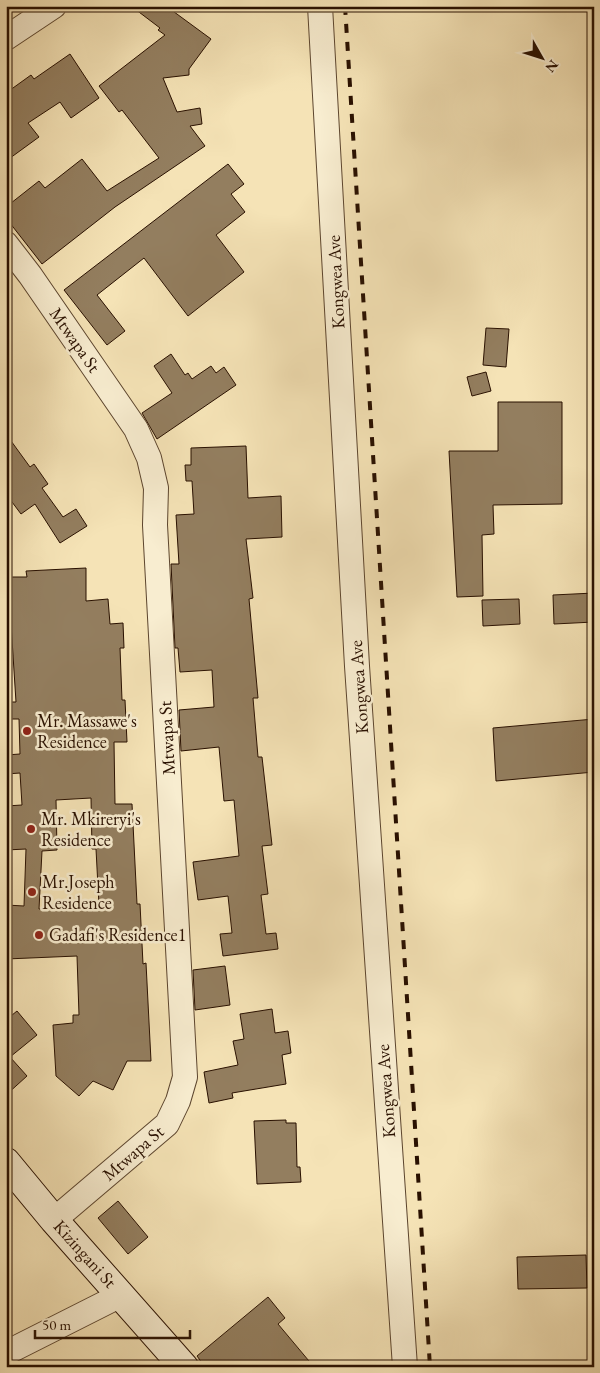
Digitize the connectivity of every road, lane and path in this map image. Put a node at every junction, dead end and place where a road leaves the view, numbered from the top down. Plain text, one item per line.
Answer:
1 (54, 6) edge
2 (320, 6) edge
3 (6, 38) edge
4 (6, 244) edge
5 (6, 1162) edge
6 (54, 1220) junction
7 (121, 1295) junction
8 (6, 1353) edge
9 (184, 1367) edge
10 (405, 1367) edge

1 - 3 street
2 - 10 street, Kongwea Ave
4 - 6 street, Mtwapa St
5 - 6 street, Kizingani St
6 - 7 street, Kizingani St
7 - 8 street
7 - 9 street, Kizingani St

